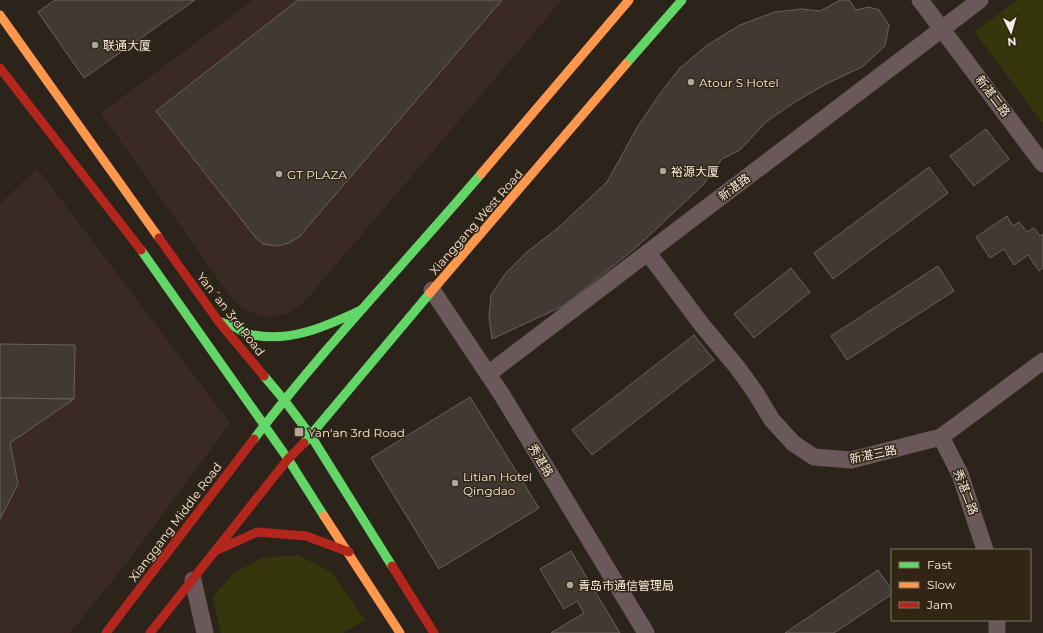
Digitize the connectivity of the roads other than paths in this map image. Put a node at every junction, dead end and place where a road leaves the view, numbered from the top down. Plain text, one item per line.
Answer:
1 (629, 0) edge
2 (682, 0) edge
3 (920, 0) edge
4 (980, 0) edge
5 (0, 15) edge
6 (942, 29) junction
7 (0, 68) edge
8 (1043, 164) edge
9 (648, 253) junction
10 (432, 290) junction
11 (361, 310) junction
12 (219, 322) junction
13 (1043, 361) edge
14 (488, 374) junction
15 (285, 401) junction
16 (264, 426) junction
17 (310, 436) junction
18 (941, 437) junction
19 (288, 459) junction
20 (985, 549) edge
21 (215, 551) junction
22 (349, 552) junction
23 (192, 580) junction
24 (997, 621) edge
25 (106, 633) edge
26 (150, 633) edge
27 (205, 633) edge
28 (400, 633) edge
29 (434, 633) edge
30 (646, 633) edge
31 (996, 633) edge

1 - 11 main road
2 - 10 main road, Xianggang West Road
3 - 6 street, 新湛二路
4 - 6 street, 新湛路
5 - 12 main road, Yan´an 3rd Road
6 - 8 street, 新湛二路
6 - 9 street, 新湛路
7 - 16 main road
9 - 14 street, 新湛路
9 - 18 street, 新湛三路
10 - 14 street, 秀湛路
10 - 17 main road, Xianggang West Road
11 - 12 main road
11 - 15 main road
12 - 15 main road, Yan´an 3rd Road
13 - 18 street, 新湛三路
14 - 30 street, 秀湛路
15 - 16 main road
15 - 17 main road, Yan´an 3rd Road
16 - 19 main road
16 - 25 main road, Xianggang Middle Road
17 - 19 main road, Xianggang West Road
17 - 29 main road, Yan´an 3rd Road
18 - 20 street, 秀湛二路
19 - 21 main road
19 - 22 main road
21 - 22 main road
21 - 23 main road
22 - 28 main road
23 - 26 main road
23 - 27 street
24 - 31 street

